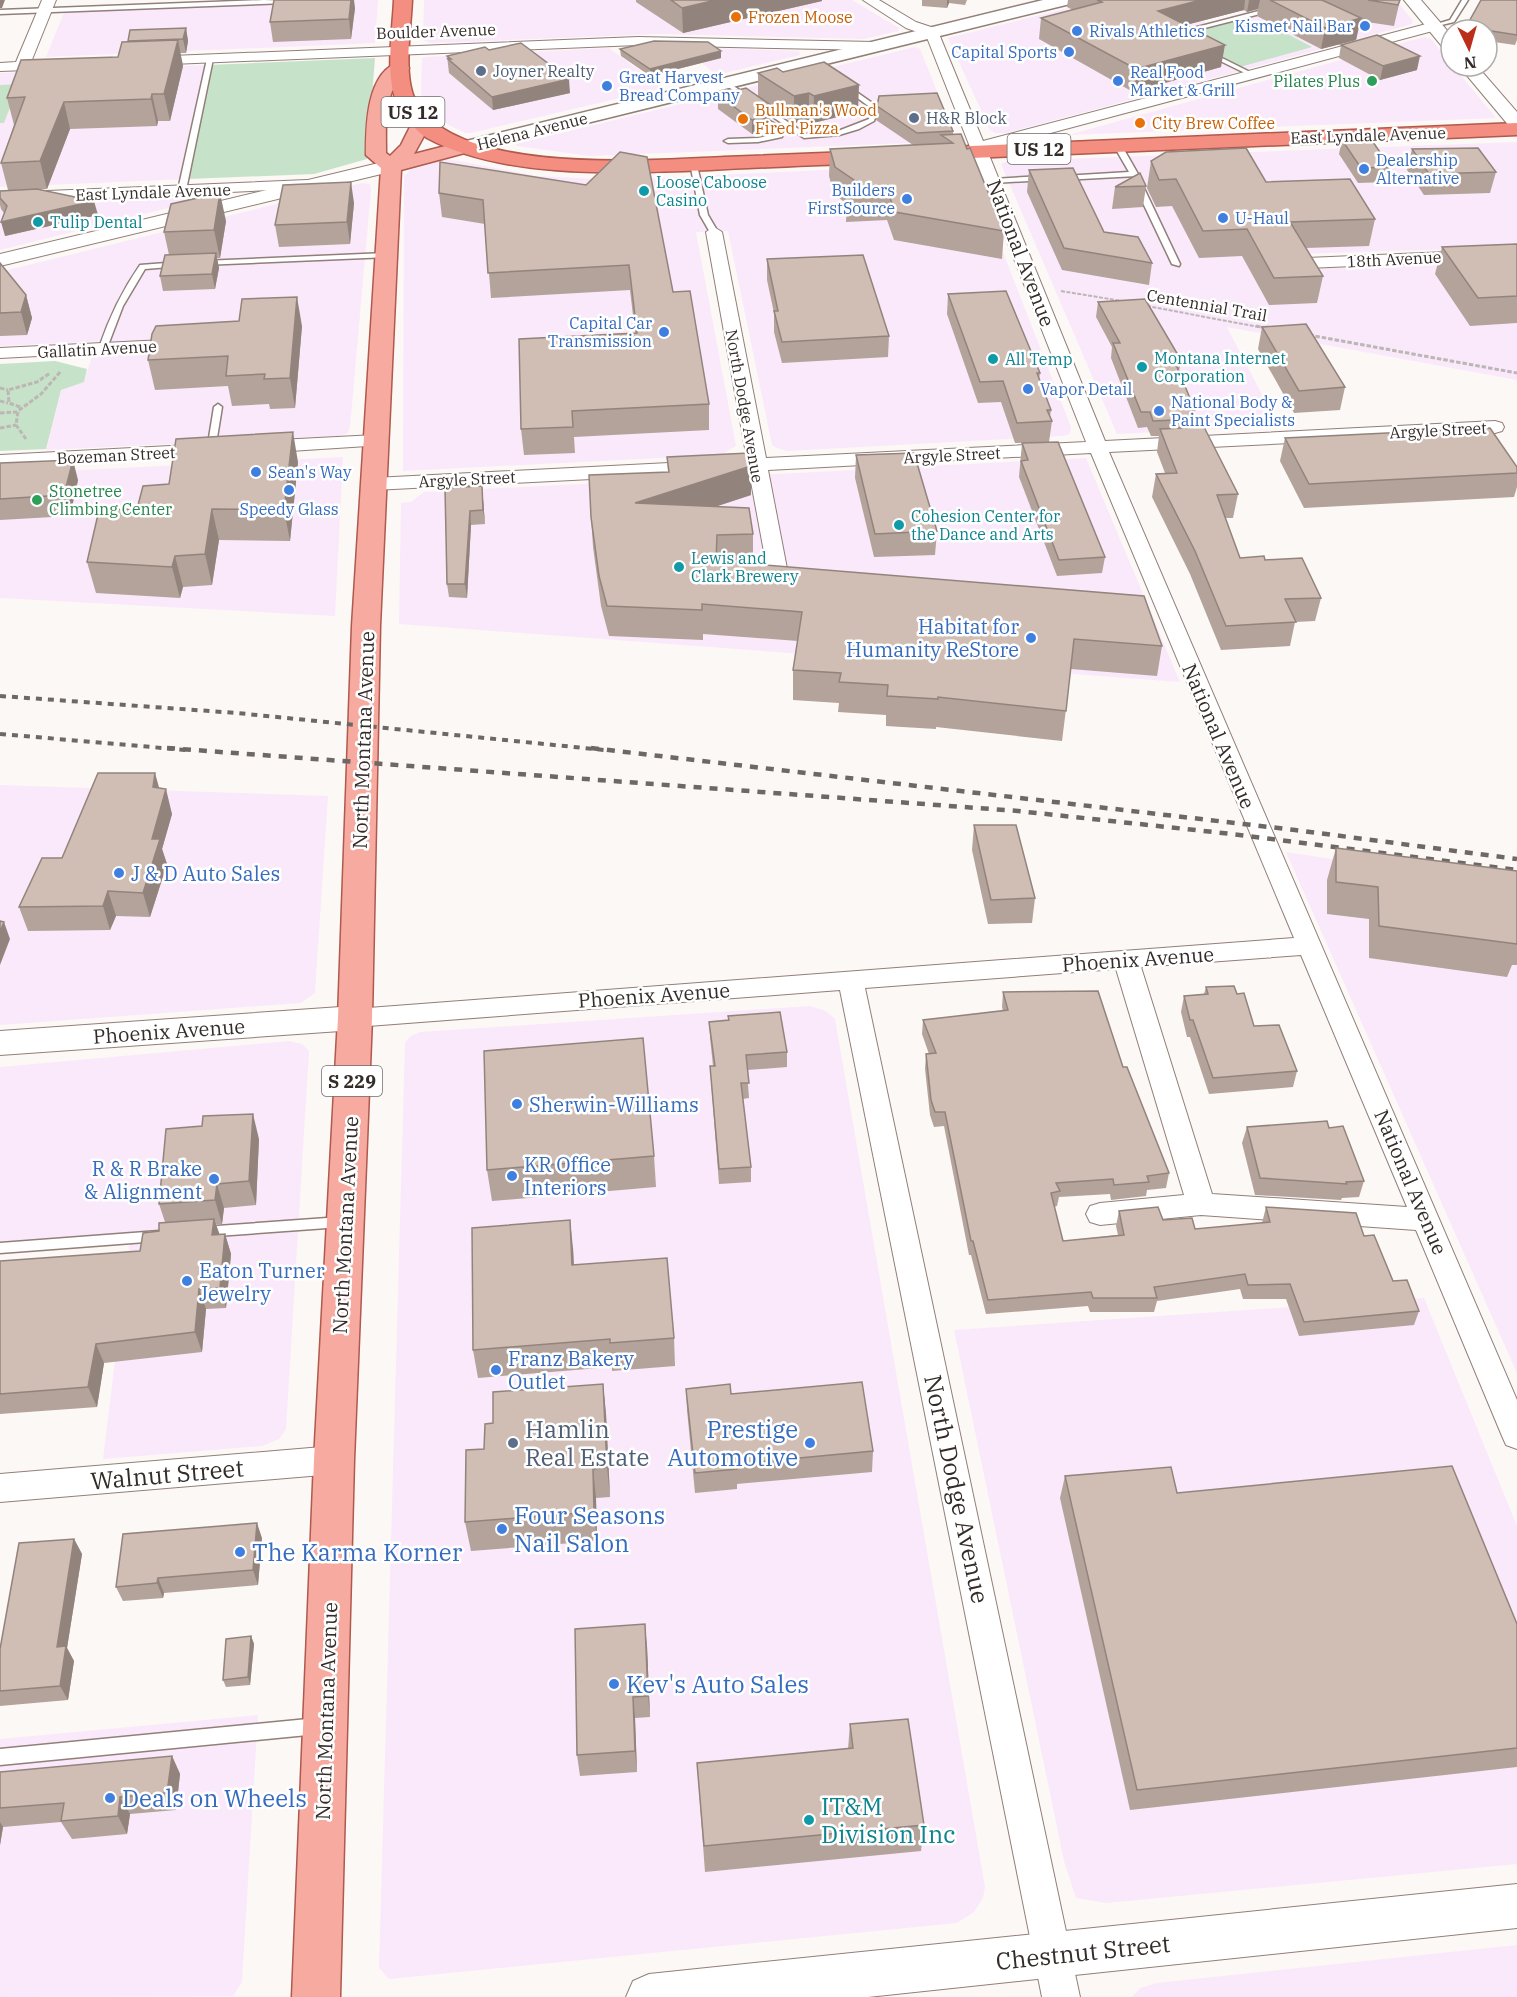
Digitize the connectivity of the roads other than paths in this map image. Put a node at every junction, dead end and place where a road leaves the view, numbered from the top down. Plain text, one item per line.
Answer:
1 (404, 0) edge
2 (870, 0) edge
3 (1064, 0) edge
4 (1412, 0) edge
5 (1465, 0) edge
6 (297, 1) edge
7 (47, 5) edge
8 (1282, 7) edge
9 (0, 12) edge
10 (1435, 27) junction
11 (932, 32) junction
12 (1439, 32) edge
13 (1182, 39) edge
14 (874, 46) junction
15 (1201, 49) edge
16 (210, 58) junction
17 (400, 59) junction
18 (135, 62) edge
19 (67, 64) edge
20 (22, 66) junction
21 (0, 67) edge
22 (1253, 75) junction
23 (1478, 78) edge
24 (839, 82) edge
25 (726, 83) junction
26 (746, 97) junction
27 (421, 123) junction
28 (1517, 123) edge
29 (1517, 129) edge
30 (728, 141) dead end
31 (1118, 146) junction
32 (465, 147) junction
33 (980, 149) junction
34 (693, 165) junction
35 (391, 166) junction
36 (1134, 174) junction
37 (993, 181) junction
38 (307, 185) junction
39 (182, 190) junction
40 (0, 198) edge
41 (714, 232) joint
42 (1517, 254) edge
43 (386, 255) junction
44 (0, 260) edge
45 (196, 263) edge
46 (1307, 263) edge
47 (185, 264) edge
48 (1176, 264) dead end
49 (207, 343) edge
50 (103, 348) junction
51 (0, 354) edge
52 (218, 407) dead end
53 (1495, 427) dead end
54 (376, 441) junction
55 (1098, 447) junction
56 (211, 450) junction
57 (0, 461) edge
58 (756, 464) junction
59 (374, 484) junction
60 (779, 579) edge
61 (1308, 946) junction
62 (1126, 960) junction
63 (851, 980) junction
64 (355, 1018) junction
65 (0, 1044) edge
66 (1202, 1204) junction
67 (1100, 1214) dead end
68 (1427, 1220) junction
69 (345, 1221) junction
70 (0, 1248) edge
71 (1517, 1436) edge
72 (334, 1460) junction
73 (0, 1488) edge
74 (326, 1726) junction
75 (0, 1756) edge
76 (1517, 1906) edge
77 (1057, 1976) edge
78 (703, 1994) edge
79 (316, 1997) edge
80 (649, 1997) edge

1 - 17 highway, US 12
2 - 11 street
3 - 11 main road, Helena Avenue
4 - 10 street
5 - 10 lane
6 - 7 lane
7 - 9 lane
7 - 20 street
8 - 13 lane
10 - 12 street
10 - 22 street
11 - 14 main road, Helena Avenue
11 - 33 street, National Avenue
14 - 17 street, Boulder Avenue
14 - 25 main road, Helena Avenue
15 - 22 lane
16 - 17 street, Boulder Avenue
16 - 18 street, Boulder Avenue
16 - 39 lane
17 - 27 highway, US 12
17 - 35 main road
19 - 20 street
20 - 21 street
22 - 33 street
23 - 28 street
24 - 26 lane
25 - 26 lane
25 - 32 main road, Helena Avenue
26 - 30 lane
27 - 32 highway, US 12
27 - 35 main road
29 - 31 highway, East Lyndale Avenue / US 12
31 - 33 highway, East Lyndale Avenue / US 12
31 - 36 lane
32 - 34 highway, East Lyndale Avenue / US 12
32 - 35 main road, Helena Avenue
33 - 34 highway, East Lyndale Avenue / US 12
33 - 37 street, National Avenue
34 - 41 lane
35 - 38 street, Helena Avenue
35 - 43 main road, North Montana Avenue / S 229
36 - 37 lane
36 - 48 lane
37 - 55 street, National Avenue
38 - 39 street, East Lyndale Avenue
38 - 44 street, Helena Avenue
39 - 40 street, East Lyndale Avenue
41 - 58 street, North Dodge Avenue
42 - 46 street, 18th Avenue
43 - 45 lane
43 - 54 main road, North Montana Avenue / S 229
47 - 50 lane
49 - 50 street, Gallatin Avenue
50 - 51 street, Gallatin Avenue
52 - 56 lane
53 - 55 street, Argyle Street
54 - 56 street, Bozeman Street
54 - 59 main road, North Montana Avenue / S 229
55 - 58 street, Argyle Street
55 - 61 street, National Avenue
56 - 57 street, Bozeman Street
58 - 59 street, Argyle Street
58 - 60 street, North Dodge Avenue
59 - 64 main road, North Montana Avenue / S 229
61 - 62 street, Phoenix Avenue
61 - 68 street, National Avenue
62 - 63 street, Phoenix Avenue
62 - 66 street
63 - 64 street, Phoenix Avenue
63 - 77 street, North Dodge Avenue
64 - 65 street, Phoenix Avenue
64 - 69 main road, North Montana Avenue / S 229
66 - 67 street
66 - 68 street
68 - 71 street, National Avenue
69 - 70 lane
69 - 72 main road, North Montana Avenue / S 229
72 - 73 street, Walnut Street
72 - 74 main road, North Montana Avenue / S 229
74 - 75 lane
74 - 79 main road, North Montana Avenue / S 229
76 - 77 street, Chestnut Street
77 - 78 street, Chestnut Street
78 - 80 street, Chestnut Street

